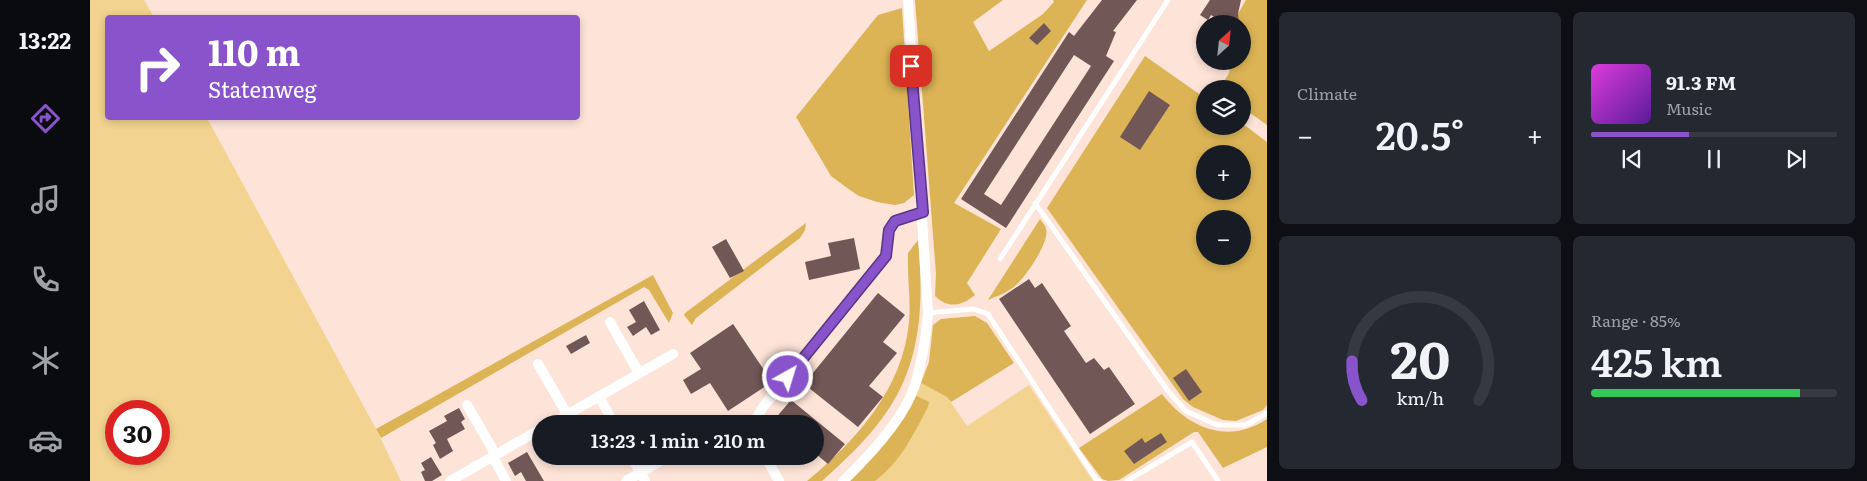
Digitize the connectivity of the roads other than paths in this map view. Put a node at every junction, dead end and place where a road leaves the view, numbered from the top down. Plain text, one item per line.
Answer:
1 (908, 0) edge
2 (1168, 0) edge
3 (1035, 203) junction
4 (923, 212) junction
5 (1000, 259) dead end
6 (928, 313) junction
7 (610, 322) dead end
8 (673, 354) dead end
9 (538, 364) dead end
10 (639, 373) junction
11 (598, 396) junction
12 (467, 404) dead end
13 (1267, 413) edge
14 (567, 414) joint
15 (609, 415) edge
16 (758, 415) edge
17 (532, 434) edge
18 (494, 456) junction
19 (636, 465) edge
20 (658, 465) edge
21 (770, 465) edge
22 (643, 477) edge
23 (450, 481) edge
24 (506, 481) edge
25 (626, 481) edge
26 (779, 481) edge
27 (843, 481) edge
28 (1100, 481) edge
29 (1127, 481) edge
30 (1218, 481) edge

1 - 4 street
2 - 3 lane
3 - 5 lane
3 - 13 lane
4 - 6 street
4 - 16 street
6 - 27 street
6 - 28 lane
7 - 10 street
8 - 10 street
9 - 14 street
10 - 11 street
11 - 14 street
11 - 15 street
12 - 18 street
17 - 18 street
18 - 23 street
18 - 24 street
19 - 22 street
20 - 22 street
21 - 26 street
22 - 25 street
29 - 30 lane

